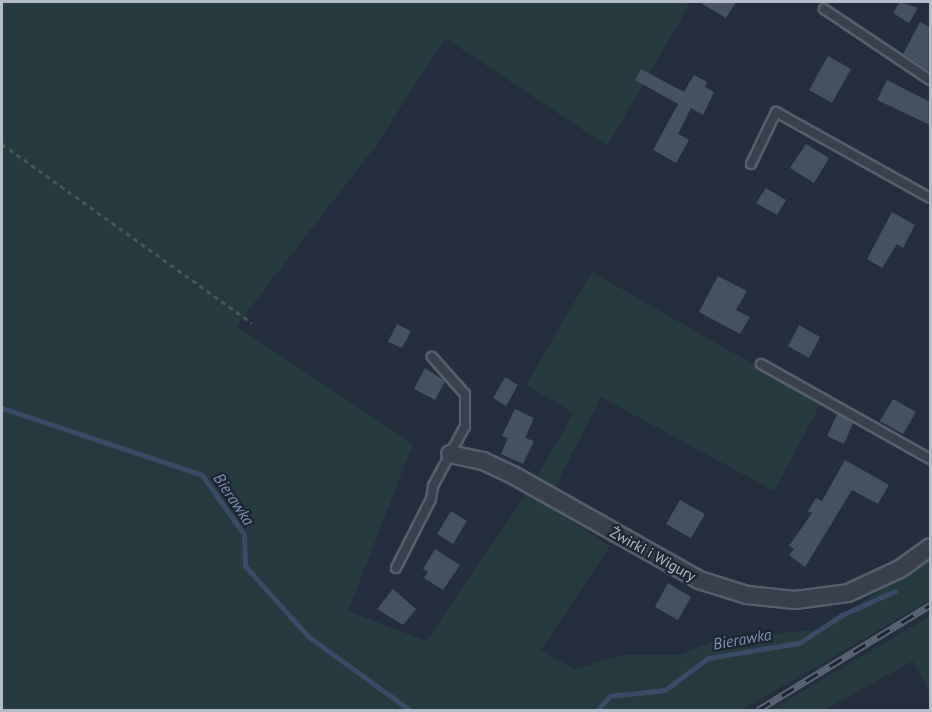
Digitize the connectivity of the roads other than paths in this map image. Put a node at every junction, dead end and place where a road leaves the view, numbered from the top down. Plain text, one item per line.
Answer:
1 (824, 9) dead end
2 (930, 80) edge
3 (751, 164) dead end
4 (930, 198) edge
5 (432, 357) dead end
6 (761, 364) dead end
7 (450, 453) junction
8 (930, 459) edge
9 (930, 547) edge
10 (396, 568) dead end

1 - 2 lane
3 - 4 lane
5 - 7 lane
6 - 8 lane
7 - 9 street, Żwirki i Wigury
7 - 10 lane

